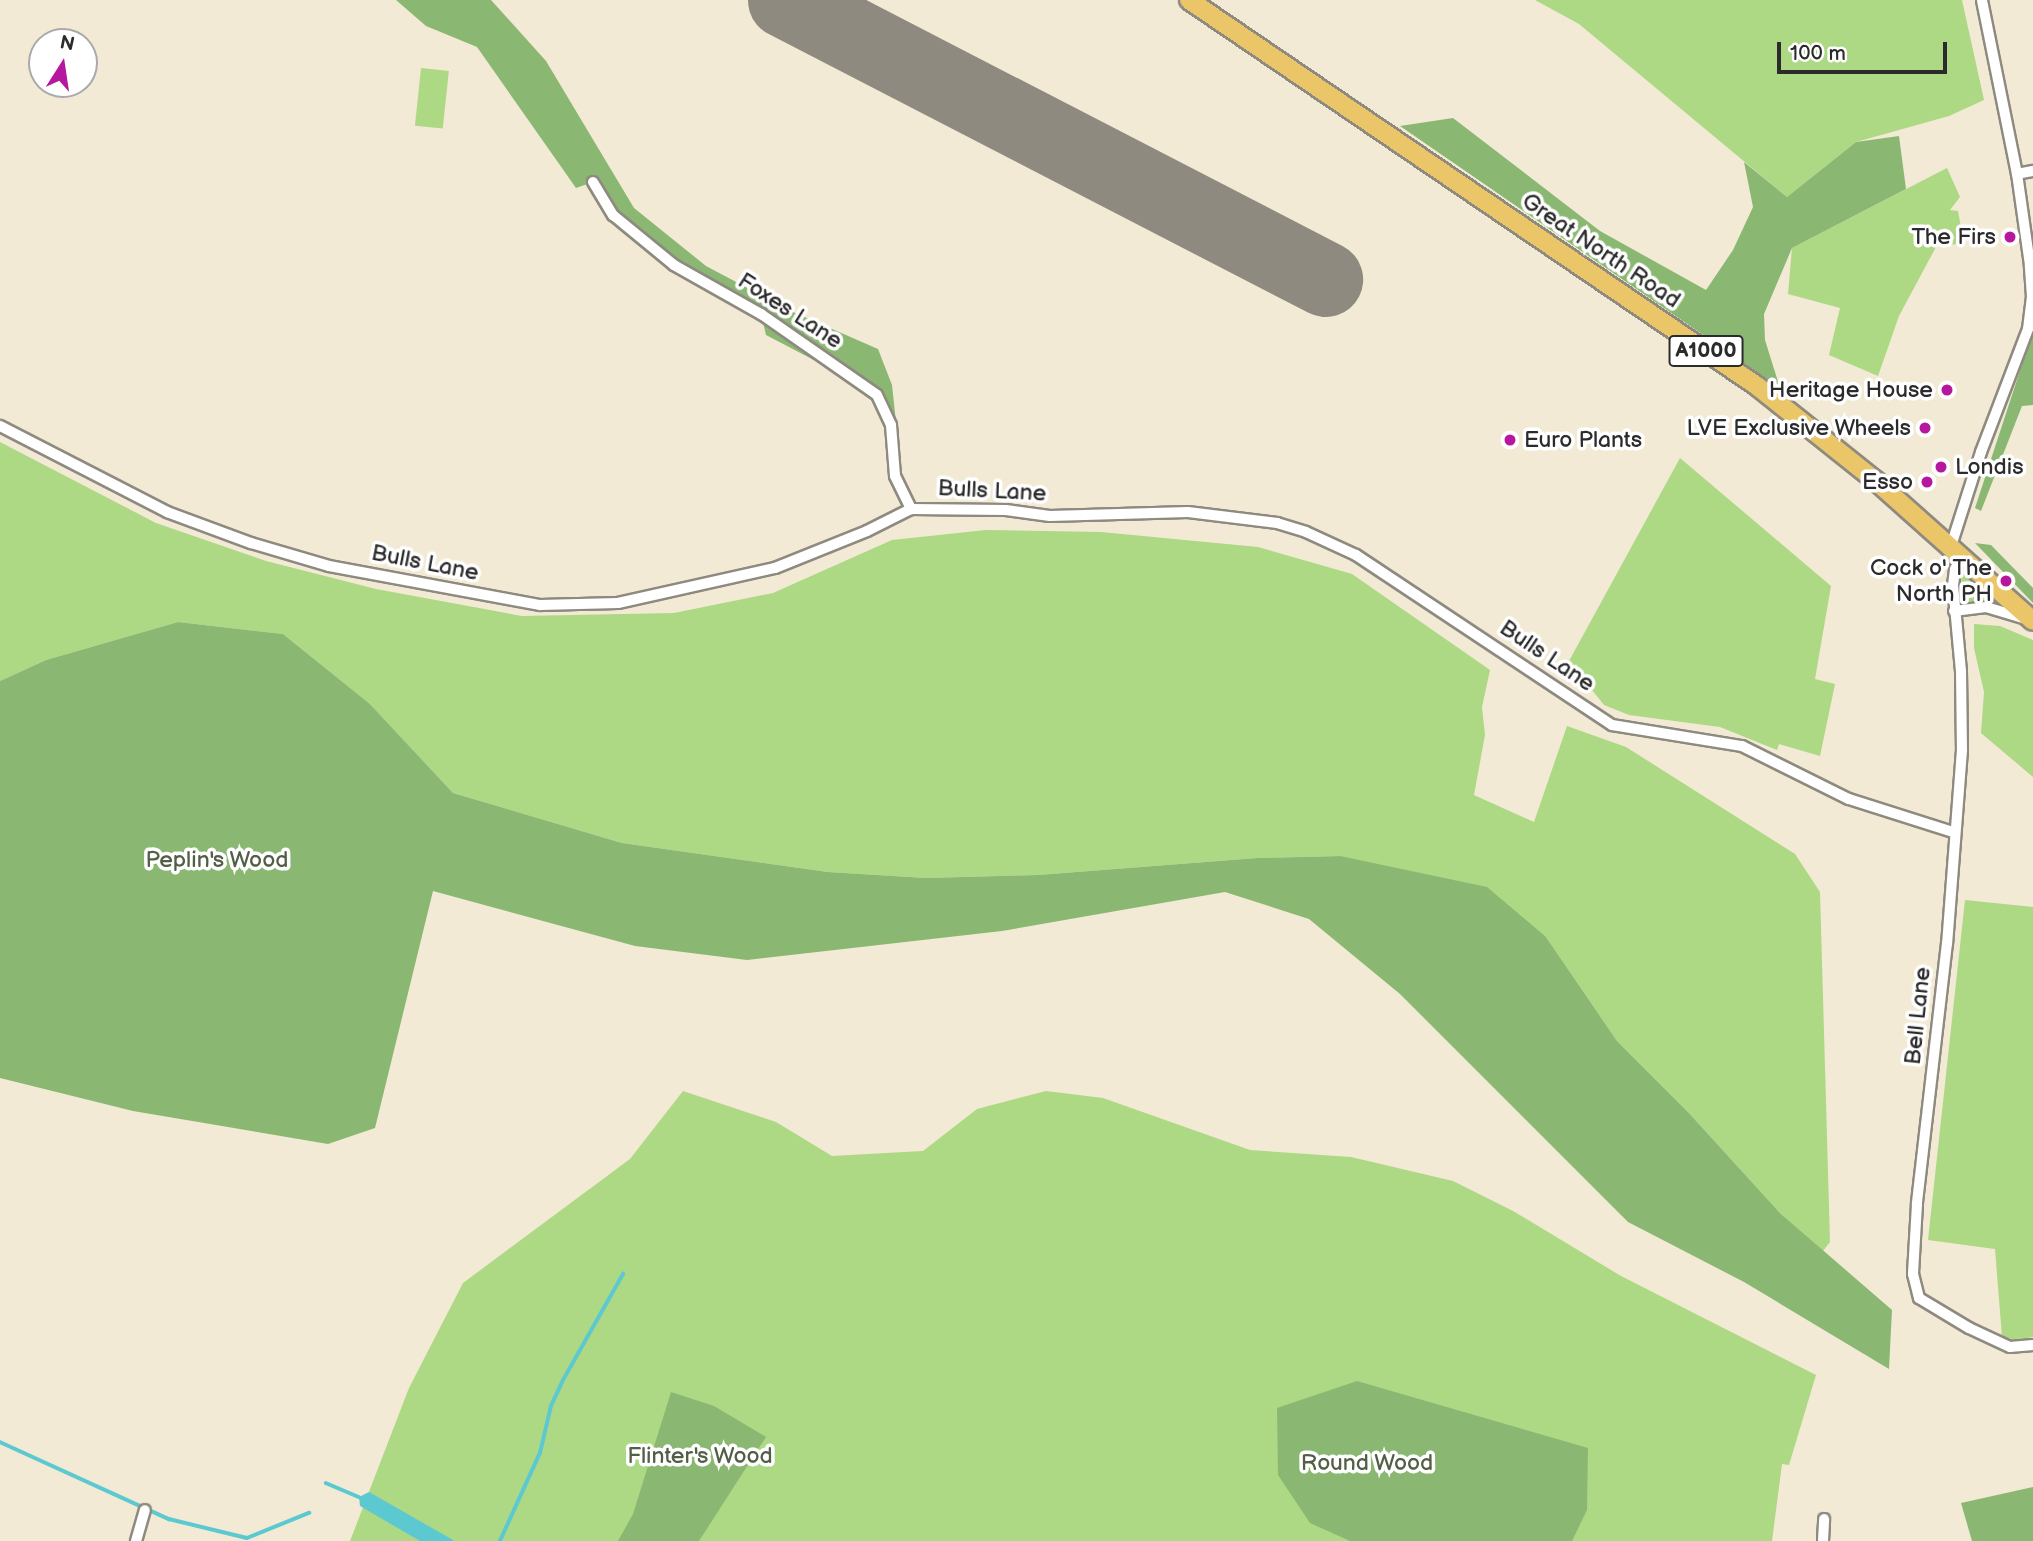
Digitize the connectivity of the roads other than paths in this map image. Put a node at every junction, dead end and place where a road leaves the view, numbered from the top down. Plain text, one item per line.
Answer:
1 (1189, 0) edge
2 (1982, 0) edge
3 (2033, 171) edge
4 (2017, 174) junction
5 (593, 182) dead end
6 (0, 426) edge
7 (911, 509) junction
8 (1956, 551) junction
9 (1954, 611) junction
10 (2033, 621) edge
11 (1953, 832) junction
12 (2033, 1345) edge
13 (145, 1510) dead end
14 (1824, 1518) dead end
15 (136, 1541) edge
16 (1823, 1541) edge

1 - 8 main road, Great North Road / A1000
2 - 4 street, Bell Lane
3 - 4 street
4 - 8 street, Bell Lane
5 - 7 street, Foxes Lane
6 - 7 street, Bulls Lane
7 - 11 street, Bulls Lane
8 - 9 street, Bell Lane
8 - 10 main road, Great North Road / A1000
9 - 10 street
9 - 11 street, Bell Lane
11 - 12 street, Bell Lane
13 - 15 street
14 - 16 street

